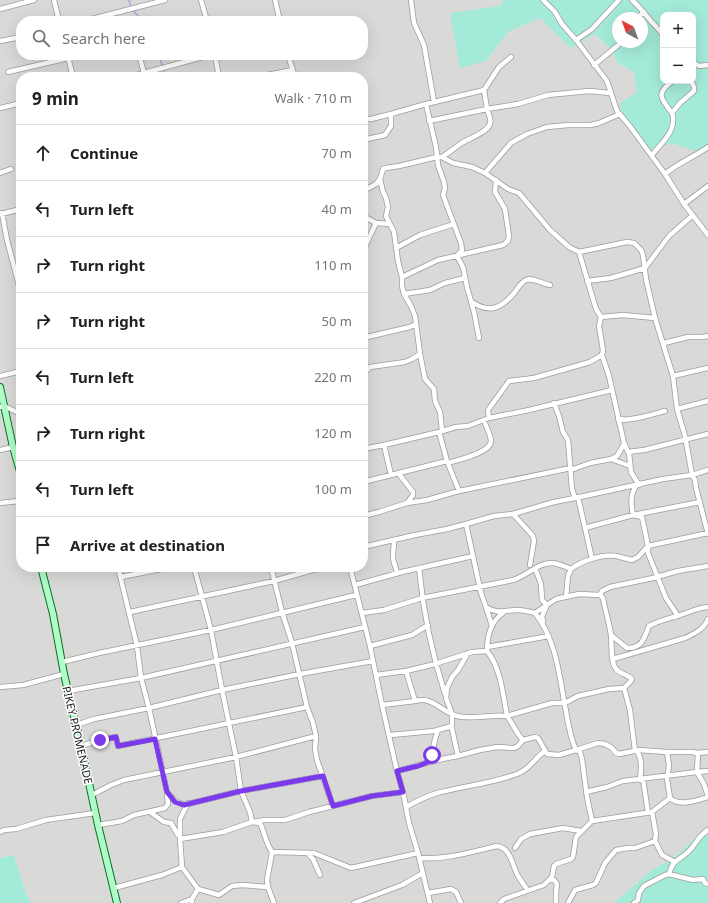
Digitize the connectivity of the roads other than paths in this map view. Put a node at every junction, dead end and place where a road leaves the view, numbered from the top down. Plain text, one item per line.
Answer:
1 (34, 0) edge
2 (54, 0) edge
3 (165, 0) edge
4 (201, 0) edge
5 (275, 0) edge
6 (411, 0) edge
7 (544, 0) edge
8 (619, 0) edge
9 (632, 0) edge
10 (0, 9) edge
11 (644, 12) edge
12 (58, 16) edge
13 (103, 16) edge
14 (206, 16) edge
15 (279, 16) edge
16 (648, 17) edge
17 (660, 30) edge
18 (16, 38) edge
19 (576, 40) junction
20 (0, 41) edge
21 (615, 48) edge
22 (511, 57) dead end
23 (53, 60) edge
24 (69, 60) edge
25 (140, 60) edge
26 (194, 60) edge
27 (216, 60) edge
28 (289, 60) edge
29 (696, 64) edge
30 (594, 65) junction
31 (708, 65) edge
32 (292, 70) joint
33 (8, 72) dead end
34 (72, 72) edge
35 (144, 72) edge
36 (155, 72) edge
37 (218, 72) edge
38 (282, 72) edge
39 (669, 84) edge
40 (692, 84) edge
41 (484, 90) junction
42 (611, 93) junction
43 (434, 102) junction
44 (16, 103) edge
45 (426, 104) junction
46 (0, 108) edge
47 (487, 109) junction
48 (672, 113) junction
49 (391, 114) junction
50 (620, 114) junction
51 (368, 119) edge
52 (429, 122) junction
53 (368, 139) edge
54 (708, 147) edge
55 (652, 155) junction
56 (439, 157) junction
57 (11, 169) dead end
58 (0, 173) edge
59 (485, 173) junction
60 (664, 174) junction
61 (380, 178) junction
62 (496, 180) junction
63 (708, 186) edge
64 (368, 188) edge
65 (684, 204) junction
66 (16, 210) edge
67 (1, 214) edge
68 (693, 215) junction
69 (368, 219) edge
70 (376, 223) junction
71 (390, 224) junction
72 (454, 224) junction
73 (706, 228) edge
74 (708, 235) edge
75 (368, 240) edge
76 (396, 248) junction
77 (579, 252) junction
78 (457, 256) junction
79 (644, 268) junction
80 (16, 274) edge
81 (402, 277) junction
82 (465, 278) junction
83 (587, 281) junction
84 (550, 285) dead end
85 (404, 294) junction
86 (472, 302) junction
87 (602, 317) junction
88 (655, 318) junction
89 (416, 324) junction
90 (708, 336) edge
91 (368, 337) edge
92 (479, 338) dead end
93 (664, 343) junction
94 (420, 354) junction
95 (602, 354) junction
96 (708, 368) edge
97 (368, 369) edge
98 (16, 371) edge
99 (0, 376) edge
100 (673, 376) junction
101 (0, 387) edge
102 (612, 390) junction
103 (708, 401) edge
104 (554, 403) junction
105 (2, 407) edge
106 (677, 409) junction
107 (665, 411) dead end
108 (16, 412) edge
109 (489, 418) junction
110 (618, 419) junction
111 (484, 420) junction
112 (441, 431) junction
113 (708, 434) edge
114 (685, 439) junction
115 (624, 444) junction
116 (384, 445) junction
117 (13, 447) junction
118 (368, 448) edge
119 (0, 450) edge
120 (629, 453) junction
121 (16, 456) edge
122 (611, 459) junction
123 (447, 462) junction
124 (630, 466) junction
125 (571, 469) junction
126 (708, 470) edge
127 (399, 474) junction
128 (391, 475) junction
129 (692, 476) junction
130 (368, 481) edge
131 (638, 485) junction
132 (460, 491) junction
133 (413, 492) junction
134 (577, 497) junction
135 (16, 501) edge
136 (420, 502) junction
137 (700, 502) junction
138 (407, 503) junction
139 (0, 504) edge
140 (514, 514) junction
141 (368, 515) edge
142 (633, 515) junction
143 (466, 524) junction
144 (585, 528) junction
145 (708, 533) edge
146 (394, 540) junction
147 (368, 546) edge
148 (648, 546) junction
149 (473, 556) junction
150 (592, 559) junction
151 (533, 566) junction
152 (708, 566) edge
153 (419, 568) junction
154 (571, 569) junction
155 (42, 572) edge
156 (120, 572) edge
157 (146, 572) edge
158 (195, 572) edge
159 (272, 572) edge
160 (306, 572) edge
161 (351, 572) edge
162 (397, 573) junction
163 (121, 577) junction
164 (657, 577) junction
165 (274, 581) junction
166 (355, 585) junction
167 (479, 587) junction
168 (356, 595) junction
169 (600, 595) junction
170 (202, 596) junction
171 (566, 597) junction
172 (422, 598) junction
173 (547, 604) junction
174 (486, 607) junction
175 (708, 607) edge
176 (130, 612) junction
177 (282, 612) junction
178 (362, 613) junction
179 (503, 613) junction
180 (535, 613) junction
181 (678, 616) junction
182 (708, 619) edge
183 (543, 623) junction
184 (428, 625) junction
185 (492, 626) junction
186 (365, 627) junction
187 (211, 630) junction
188 (611, 635) junction
189 (549, 636) junction
190 (292, 643) junction
191 (137, 646) junction
192 (370, 646) junction
193 (487, 649) junction
194 (468, 653) junction
195 (613, 658) junction
196 (217, 661) junction
197 (373, 661) junction
198 (62, 662) junction
199 (435, 664) junction
200 (406, 671) junction
201 (64, 674) junction
202 (300, 674) junction
203 (376, 676) junction
204 (141, 678) junction
205 (0, 687) edge
206 (624, 688) junction
207 (222, 690) junction
208 (68, 691) junction
209 (446, 698) junction
210 (415, 701) junction
211 (565, 703) junction
212 (382, 705) junction
213 (308, 707) junction
214 (149, 708) junction
215 (452, 714) junction
216 (507, 716) junction
217 (229, 723) junction
218 (76, 725) junction
219 (452, 726) junction
220 (438, 730) junction
221 (390, 735) junction
222 (316, 736) junction
223 (155, 739) junction
224 (523, 740) junction
225 (81, 746) junction
226 (576, 750) junction
227 (545, 751) junction
228 (635, 751) junction
229 (667, 752) junction
230 (708, 752) edge
231 (698, 754) junction
232 (458, 756) junction
233 (236, 757) junction
234 (431, 761) junction
235 (397, 771) junction
236 (708, 771) edge
237 (697, 772) junction
238 (162, 773) junction
239 (323, 776) junction
240 (667, 776) junction
241 (642, 780) junction
242 (241, 791) junction
243 (167, 792) junction
244 (403, 792) junction
245 (586, 792) junction
246 (92, 795) junction
247 (708, 796) edge
248 (670, 798) junction
249 (188, 803) junction
250 (333, 806) junction
251 (406, 807) junction
252 (150, 812) junction
253 (95, 813) junction
254 (650, 813) junction
255 (592, 821) junction
256 (252, 822) junction
257 (98, 826) junction
258 (708, 830) edge
259 (0, 831) edge
260 (581, 831) junction
261 (180, 839) junction
262 (655, 841) junction
263 (514, 848) dead end
264 (272, 852) junction
265 (306, 852) junction
266 (419, 855) junction
267 (675, 862) junction
268 (182, 867) junction
269 (423, 873) junction
270 (669, 874) junction
271 (320, 875) dead end
272 (549, 880) junction
273 (708, 884) edge
274 (268, 887) junction
275 (114, 888) junction
276 (198, 888) junction
277 (527, 889) junction
278 (428, 893) junction
279 (192, 901) edge
280 (117, 903) edge
281 (181, 903) edge
282 (274, 903) edge
283 (354, 903) edge
284 (430, 903) edge
285 (461, 903) edge
286 (500, 903) edge
287 (556, 903) edge
288 (568, 903) edge
289 (634, 903) edge

1 - 10 street
2 - 12 street
3 - 13 street
4 - 14 street
5 - 15 street
6 - 43 street
7 - 19 street
8 - 19 street
9 - 11 street
16 - 17 street
18 - 20 street
19 - 30 street
21 - 30 street
22 - 41 street
23 - 33 street
24 - 34 street
25 - 35 street
26 - 36 street
27 - 37 street
28 - 32 street
29 - 31 street
30 - 42 street
32 - 38 street
39 - 48 street
40 - 48 street
41 - 43 street
41 - 47 street
42 - 47 street
42 - 50 street
43 - 45 street
44 - 46 street
45 - 49 street
45 - 52 street
47 - 52 street
47 - 56 street
48 - 55 street
49 - 51 street
49 - 53 street
50 - 55 street
50 - 59 street
52 - 56 street
54 - 60 street
55 - 60 street
56 - 59 street
56 - 61 street
56 - 72 street
57 - 58 street
59 - 62 street
60 - 65 street
61 - 64 street
61 - 71 street
62 - 77 street
62 - 78 street
63 - 65 street
65 - 68 street
66 - 67 street
67 - 80 street
68 - 73 street
68 - 79 street
69 - 70 street
70 - 71 street
70 - 75 street
71 - 76 street
72 - 76 street
72 - 78 street
73 - 74 street
76 - 81 street
77 - 79 street
77 - 83 street
78 - 81 street
78 - 82 street
79 - 83 street
79 - 88 street
81 - 85 street
82 - 85 street
82 - 86 street
83 - 87 street
84 - 86 street
85 - 89 street
86 - 92 street
87 - 88 street
87 - 95 street
88 - 93 street
89 - 91 street
89 - 94 street
90 - 93 street
93 - 100 street
94 - 97 street
94 - 112 street
95 - 102 street
95 - 109 street
96 - 100 street
98 - 99 street
100 - 106 street
101 - 105 street
102 - 104 street
102 - 110 street
103 - 106 street
104 - 109 street
104 - 125 street
105 - 108 street
105 - 117 street
106 - 114 street
107 - 110 street
109 - 111 street
110 - 115 street
111 - 112 street
111 - 123 street
112 - 116 street
112 - 123 street
113 - 114 street
114 - 120 street
114 - 129 street
115 - 120 street
115 - 122 street
116 - 118 street
116 - 128 street
117 - 119 street
117 - 121 street
120 - 124 street
122 - 124 street
122 - 125 street
123 - 127 street
123 - 132 street
124 - 131 street
125 - 132 street
125 - 134 street
126 - 129 street
127 - 128 street
127 - 133 street
128 - 130 street
129 - 131 street
129 - 137 street
131 - 134 street
131 - 142 street
132 - 136 street
133 - 136 street
133 - 138 street
134 - 140 street
134 - 144 street
135 - 139 street
136 - 138 street
137 - 142 street
137 - 145 street
138 - 141 street
140 - 143 street
140 - 151 street
142 - 144 street
142 - 148 street
143 - 146 street
143 - 149 street
144 - 150 street
145 - 148 street
146 - 147 street
146 - 162 street
148 - 150 street
148 - 164 street
149 - 153 street
149 - 167 street
150 - 154 street
151 - 154 street
151 - 167 street
151 - 173 street
152 - 164 street
153 - 162 street
153 - 172 street
154 - 171 street
155 - 198 street, PIKEY PROMENADE
156 - 163 street
157 - 163 street
158 - 170 street
159 - 165 street
160 - 165 street
161 - 166 street
162 - 166 street
163 - 176 street
164 - 169 street
164 - 181 street
165 - 170 street
165 - 177 street
166 - 168 street
167 - 172 street
167 - 174 street
168 - 177 street
168 - 178 street
169 - 171 street
169 - 188 street
170 - 176 street
170 - 187 street
171 - 173 street
172 - 178 street
172 - 184 street
173 - 180 street
173 - 183 street
174 - 179 street
174 - 185 street
175 - 181 street
176 - 191 street
177 - 187 street
177 - 190 street
178 - 186 street
179 - 180 street
179 - 185 street
180 - 183 street
181 - 188 street
182 - 195 street
183 - 189 street
184 - 192 street
184 - 199 street
185 - 193 street
186 - 190 street
186 - 192 street
187 - 191 street
187 - 196 street
188 - 195 street
189 - 193 street
189 - 211 street
190 - 196 street
190 - 202 street
191 - 198 street
191 - 204 street
192 - 197 street
193 - 194 street
193 - 216 street
194 - 199 street
194 - 209 street
195 - 206 street
196 - 204 street
196 - 207 street
197 - 202 street
197 - 203 street
198 - 201 street, PIKEY PROMENADE
199 - 200 street
199 - 209 street
200 - 203 street
200 - 210 street
201 - 205 street
201 - 208 street, PIKEY PROMENADE
202 - 207 street
202 - 213 street
203 - 212 street
204 - 208 street
204 - 214 street
206 - 211 street
206 - 228 street
207 - 214 street
207 - 217 street
208 - 218 street, PIKEY PROMENADE
209 - 215 street
210 - 212 street
210 - 215 street
211 - 216 street
211 - 226 street
212 - 221 street
213 - 217 street
213 - 222 street
214 - 218 street
214 - 223 street
215 - 216 street
215 - 219 street
216 - 224 street
217 - 223 street
217 - 233 street
218 - 225 street, PIKEY PROMENADE
219 - 220 street
219 - 232 street
220 - 221 street
220 - 234 street
221 - 235 street
222 - 233 street
222 - 239 street
223 - 225 street
223 - 238 street
224 - 227 street
224 - 232 street
225 - 246 street, PIKEY PROMENADE
226 - 227 street
226 - 228 street
226 - 245 street
227 - 251 street
228 - 229 street
228 - 241 street
229 - 231 street
229 - 240 street
230 - 231 street
231 - 237 street
232 - 234 street
233 - 238 street
233 - 242 street
234 - 235 street
235 - 244 street
236 - 237 street
237 - 240 street
237 - 247 street
238 - 243 street
238 - 246 street
239 - 242 street
239 - 250 street
240 - 241 street
240 - 248 street
241 - 245 street
241 - 254 street
242 - 249 street
242 - 256 street
243 - 249 street
243 - 252 street
244 - 250 street
244 - 251 street
245 - 255 street
246 - 253 street, PIKEY PROMENADE
247 - 248 street
248 - 254 street
249 - 261 street
250 - 256 street
251 - 266 street
252 - 257 street
252 - 261 street
253 - 257 street, PIKEY PROMENADE
253 - 259 street
254 - 255 street
254 - 262 street
255 - 260 street
256 - 261 street
256 - 264 street
257 - 275 street, PIKEY PROMENADE
258 - 267 street
260 - 263 street
260 - 272 street
261 - 268 street
262 - 267 street
262 - 288 street
264 - 265 street
264 - 274 street
265 - 266 street
265 - 271 street
266 - 269 street
266 - 277 street
267 - 270 street
268 - 275 street
268 - 276 street
269 - 278 street
269 - 283 street
270 - 273 street
270 - 289 street
272 - 277 street
272 - 287 street
274 - 276 street
274 - 282 street
275 - 280 street, PIKEY PROMENADE
276 - 279 street
277 - 286 street
278 - 284 street
278 - 285 street
279 - 281 street

